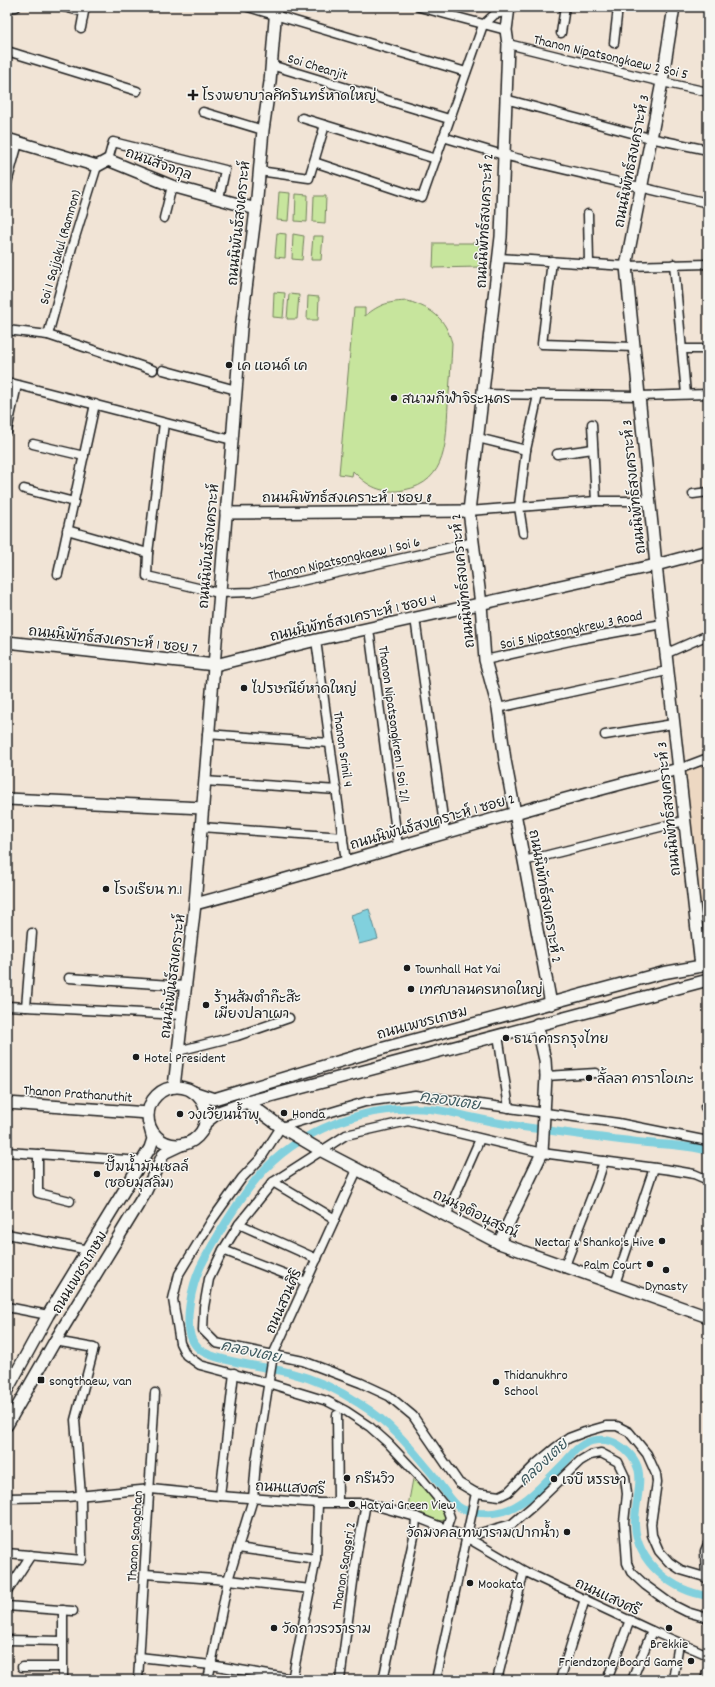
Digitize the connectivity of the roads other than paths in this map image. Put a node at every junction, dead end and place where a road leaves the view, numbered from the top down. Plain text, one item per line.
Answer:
1 (16, 7) edge
2 (64, 7) edge
3 (248, 7) edge
4 (419, 7) edge
5 (565, 7) edge
6 (618, 7) edge
7 (674, 7) edge
8 (7, 8) edge
9 (509, 9) edge
10 (276, 11) edge
11 (483, 25) junction
12 (81, 28) dead end
13 (506, 30) junction
14 (561, 33) dead end
15 (614, 43) dead end
16 (508, 44) junction
17 (7, 51) edge
18 (271, 65) junction
19 (466, 72) junction
20 (662, 82) junction
21 (137, 91) dead end
22 (708, 92) edge
23 (505, 98) junction
24 (203, 112) dead end
25 (302, 118) dead end
26 (450, 119) junction
27 (325, 125) junction
28 (263, 130) junction
29 (443, 137) junction
30 (650, 138) junction
31 (10, 140) edge
32 (708, 150) edge
33 (503, 155) junction
34 (436, 159) junction
35 (108, 160) junction
36 (314, 162) junction
37 (96, 166) junction
38 (259, 171) junction
39 (7, 183) edge
40 (172, 186) junction
41 (641, 188) junction
42 (219, 198) junction
43 (708, 203) edge
44 (256, 209) junction
45 (588, 214) dead end
46 (164, 218) dead end
47 (499, 258) junction
48 (552, 261) junction
49 (589, 263) junction
50 (674, 264) junction
51 (708, 264) edge
52 (626, 266) junction
53 (7, 330) edge
54 (48, 335) junction
55 (634, 346) junction
56 (682, 349) junction
57 (708, 349) edge
58 (153, 370) dead end
59 (163, 370) dead end
60 (7, 382) edge
61 (18, 385) junction
62 (236, 390) junction
63 (483, 394) junction
64 (686, 394) junction
65 (708, 394) edge
66 (538, 395) junction
67 (639, 396) junction
68 (95, 404) junction
69 (164, 423) junction
70 (592, 424) dead end
71 (7, 431) edge
72 (478, 438) junction
73 (232, 440) junction
74 (33, 444) dead end
75 (593, 449) junction
76 (526, 450) junction
77 (557, 454) dead end
78 (84, 456) junction
79 (24, 489) dead end
80 (708, 492) edge
81 (693, 494) dead end
82 (649, 501) junction
83 (74, 502) junction
84 (596, 502) junction
85 (519, 507) junction
86 (469, 511) junction
87 (226, 512) junction
88 (68, 530) junction
89 (523, 533) dead end
90 (474, 542) junction
91 (708, 551) edge
92 (148, 553) junction
93 (656, 565) junction
94 (58, 574) dead end
95 (219, 593) junction
96 (481, 604) junction
97 (415, 618) junction
98 (662, 624) junction
99 (369, 629) junction
100 (708, 635) edge
101 (316, 640) junction
102 (7, 642) edge
103 (665, 654) junction
104 (485, 660) junction
105 (215, 665) junction
106 (667, 671) junction
107 (498, 708) junction
108 (673, 724) junction
109 (207, 734) junction
110 (605, 736) dead end
111 (330, 743) junction
112 (708, 758) edge
113 (679, 769) junction
114 (204, 781) junction
115 (337, 790) junction
116 (7, 799) edge
117 (203, 808) junction
118 (515, 812) junction
119 (684, 821) junction
120 (201, 827) junction
121 (445, 832) junction
122 (343, 837) junction
123 (398, 846) junction
124 (524, 861) junction
125 (346, 862) junction
126 (195, 904) junction
127 (32, 933) dead end
128 (704, 965) edge
129 (662, 973) junction
130 (69, 978) dead end
131 (708, 980) edge
132 (185, 986) junction
133 (666, 990) junction
134 (551, 1004) junction
135 (7, 1006) edge
136 (26, 1007) junction
137 (181, 1015) junction
138 (290, 1018) dead end
139 (537, 1024) junction
140 (498, 1035) junction
141 (384, 1048) junction
142 (178, 1051) junction
143 (389, 1064) junction
144 (596, 1073) dead end
145 (546, 1076) junction
146 (174, 1087) junction
147 (193, 1092) junction
148 (247, 1102) junction
149 (7, 1103) edge
150 (508, 1108) junction
151 (545, 1112) junction
152 (148, 1113) junction
153 (205, 1122) junction
154 (280, 1127) junction
155 (150, 1128) junction
156 (480, 1139) junction
157 (708, 1141) edge
158 (183, 1144) junction
159 (320, 1150) junction
160 (7, 1152) edge
161 (542, 1153) junction
162 (38, 1154) junction
163 (142, 1161) junction
164 (604, 1161) junction
165 (654, 1168) junction
166 (357, 1170) junction
167 (708, 1180) edge
168 (273, 1182) junction
169 (70, 1201) dead end
170 (446, 1216) junction
171 (335, 1219) junction
172 (239, 1224) junction
173 (7, 1234) edge
174 (499, 1243) junction
175 (89, 1250) junction
176 (223, 1250) junction
177 (317, 1259) junction
178 (564, 1268) junction
179 (306, 1282) junction
180 (615, 1284) junction
181 (7, 1307) edge
182 (48, 1315) junction
183 (708, 1317) edge
184 (55, 1341) junction
185 (273, 1356) junction
186 (234, 1373) junction
187 (268, 1382) junction
188 (7, 1390) edge
189 (155, 1393) dead end
190 (337, 1415) dead end
191 (7, 1425) edge
192 (151, 1489) junction
193 (81, 1495) junction
194 (220, 1496) junction
195 (475, 1497) junction
196 (7, 1498) edge
197 (252, 1499) junction
198 (338, 1502) junction
199 (318, 1503) junction
200 (366, 1503) junction
201 (416, 1517) junction
202 (446, 1529) junction
203 (466, 1537) junction
204 (708, 1544) edge
205 (238, 1548) junction
206 (7, 1553) edge
207 (31, 1555) junction
208 (316, 1559) junction
209 (524, 1571) junction
210 (145, 1574) junction
211 (707, 1578) edge
212 (228, 1580) junction
213 (311, 1589) junction
214 (7, 1592) edge
215 (585, 1599) junction
216 (7, 1606) edge
217 (63, 1610) junction
218 (73, 1611) dead end
219 (708, 1618) edge
220 (630, 1620) junction
221 (652, 1631) junction
222 (7, 1640) edge
223 (63, 1641) junction
224 (679, 1643) junction
225 (708, 1654) edge
226 (139, 1657) junction
227 (211, 1665) junction
228 (22, 1666) dead end
229 (62, 1667) junction
230 (708, 1672) edge
231 (292, 1679) edge
232 (62, 1680) edge
233 (138, 1680) edge
234 (208, 1680) edge
235 (340, 1680) edge
236 (383, 1680) edge
237 (436, 1680) edge
238 (497, 1680) edge
239 (560, 1680) edge
240 (607, 1680) edge
241 (632, 1680) edge
242 (673, 1680) edge
243 (707, 1680) edge

1 - 8 street
2 - 12 street
3 - 10 street
4 - 11 street
5 - 14 street
6 - 15 street
7 - 20 street, ถนนนิพัทธ์สงเคราะห์ 3
9 - 11 street
9 - 13 street, ถนนนิพัทธ์สงเคราะห์ 2
10 - 18 street, ถนนนิพันธ์สงเคราะห์
10 - 19 street
11 - 13 street
11 - 19 street
13 - 16 street, ถนนนิพัทธ์สงเคราะห์ 2
16 - 20 street, Thanon Nipatsongkaew 2 Soi 5
16 - 23 street, ถนนนิพัทธ์สงเคราะห์ 2
17 - 21 street
18 - 26 street, Soi Cheanjit
18 - 28 street, ถนนนิพันธ์สงเคราะห์
19 - 26 street
20 - 22 street, Thanon Nipatsongkaew 2 Soi 5
20 - 30 street, ถนนนิพัทธ์สงเคราะห์ 3
23 - 30 street
23 - 33 street, ถนนนิพัทธ์สงเคราะห์ 2
24 - 28 street
25 - 27 street
26 - 29 street
27 - 34 street
27 - 36 street
28 - 38 street, ถนนนิพันธ์สงเคราะห์
29 - 33 street
29 - 34 street
30 - 32 street
30 - 41 street, ถนนนิพัทธ์สงเคราะห์ 3
31 - 37 street
31 - 39 street
33 - 41 street
33 - 47 street, ถนนนิพัทธ์สงเคราะห์ 2
34 - 36 street
35 - 37 street, ถนนสัจจกุล
35 - 40 street, ถนนสัจจกุล
35 - 42 street
36 - 38 street
37 - 54 street, Soi 1 Sajjakul (Ramnon)
38 - 44 street, ถนนนิพันธ์สงเคราะห์
40 - 42 street, ถนนสัจจกุล
40 - 46 street
41 - 43 street
41 - 52 street, ถนนนิพัทธ์สงเคราะห์ 3
42 - 44 street, ถนนสัจจกุล
44 - 62 street, ถนนนิพันธ์สงเคราะห์
45 - 49 street
47 - 48 street
47 - 63 street, ถนนนิพัทธ์สงเคราะห์ 2
48 - 49 street
48 - 55 street
49 - 52 street
50 - 51 street
50 - 52 street
50 - 56 street
52 - 55 street, ถนนนิพัทธ์สงเคราะห์ 3
53 - 54 street
54 - 58 street
55 - 67 street, ถนนนิพัทธ์สงเคราะห์ 3
56 - 57 street
56 - 64 street
59 - 62 street
60 - 61 street
61 - 68 street
61 - 71 street
62 - 73 street, ถนนนิพันธ์สงเคราะห์
63 - 66 street
63 - 72 street, ถนนนิพัทธ์สงเคราะห์ 2
64 - 65 street
64 - 67 street
66 - 67 street
66 - 76 street
67 - 82 street, ถนนนิพัทธ์สงเคราะห์ 3
68 - 69 street
68 - 78 street
69 - 73 street
69 - 92 street
70 - 75 street
72 - 76 street
72 - 86 street, ถนนนิพัทธ์สงเคราะห์ 2
73 - 87 street, ถนนนิพันธ์สงเคราะห์
74 - 78 street
75 - 77 street
75 - 84 street
76 - 85 street
78 - 83 street
79 - 83 street
80 - 81 street
82 - 84 street
82 - 93 street, ถนนนิพัทธ์สงเคราะห์ 3
83 - 88 street
84 - 85 street
85 - 86 street
85 - 89 street
86 - 87 street, ถนนนิพัทธ์สงเคราะห์ 1 ซอย 8
86 - 90 street, ถนนนิพัทธ์สงเคราะห์ 2
87 - 95 street, ถนนนิพันธ์สงเคราะห์
88 - 92 street
88 - 94 street
90 - 95 street, Thanon Nipatsongkaew 1 Soi 6
90 - 96 street, ถนนนิพัทธ์สงเคราะห์ 2
91 - 93 street, ถนนนิพัทธ์สงเคราะห์ 1 ซอย 4
92 - 95 street, Thanon Nipatsongkaew 1 Soi 6
93 - 96 street, ถนนนิพัทธ์สงเคราะห์ 1 ซอย 4
93 - 98 street, ถนนนิพัทธ์สงเคราะห์ 3
95 - 105 street, ถนนนิพันธ์สงเคราะห์
96 - 97 street, ถนนนิพัทธ์สงเคราะห์ 1 ซอย 4
96 - 104 street, ถนนนิพัทธ์สงเคราะห์ 2
97 - 99 street, ถนนนิพัทธ์สงเคราะห์ 1 ซอย 4
97 - 121 street
98 - 103 street, ถนนนิพัทธ์สงเคราะห์ 3
98 - 104 street, Soi 5 Nipatsongkrew 3 Road
99 - 101 street, ถนนนิพัทธ์สงเคราะห์ 1 ซอย 4
99 - 123 street, Thanon Nipatsongkren 1 Soi 2/1
100 - 103 street
101 - 105 street, ถนนนิพัทธ์สงเคราะห์ 1 ซอย 4
101 - 111 street, Thanon Srinil 4
102 - 105 street, ถนนนิพัทธ์สงเคราะห์ 1 ซอย 7
103 - 106 street, ถนนนิพัทธ์สงเคราะห์ 3
104 - 107 street, ถนนนิพัทธ์สงเคราะห์ 2
105 - 109 street, ถนนนิพันธ์สงเคราะห์
106 - 107 street
106 - 108 street, ถนนนิพัทธ์สงเคราะห์ 3
107 - 118 street, ถนนนิพัทธ์สงเคราะห์ 2
108 - 110 street
108 - 113 street, ถนนนิพัทธ์สงเคราะห์ 3
109 - 111 street
109 - 114 street, ถนนนิพันธ์สงเคราะห์
111 - 115 street, Thanon Srinil 4
112 - 113 street
113 - 118 street, ถนนนิพันธ์สงเคราะห์ 1 ซอย 2
113 - 119 street, ถนนนิพัทธ์สงเคราะห์ 3
114 - 115 street
114 - 117 street, ถนนนิพันธ์สงเคราะห์
115 - 122 street, Thanon Srinil 4
116 - 117 street
117 - 120 street, ถนนนิพันธ์สงเคราะห์
118 - 121 street, ถนนนิพันธ์สงเคราะห์ 1 ซอย 2
118 - 124 street, ถนนนิพัทธ์สงเคราะห์ 2
119 - 124 street
119 - 128 street, ถนนนิพัทธ์สงเคราะห์ 3
120 - 122 street
120 - 126 street, ถนนนิพันธ์สงเคราะห์
121 - 123 street, ถนนนิพันธ์สงเคราะห์ 1 ซอย 2
122 - 125 street, Thanon Srinil 4
123 - 125 street, ถนนนิพันธ์สงเคราะห์ 1 ซอย 2
124 - 134 street, ถนนนิพัทธ์สงเคราะห์ 2
125 - 126 street, ถนนนิพันธ์สงเคราะห์ 1 ซอย 2
126 - 132 street, ถนนนิพันธ์สงเคราะห์
127 - 136 street
128 - 129 street, ถนนเพชรเกษม
129 - 133 street
129 - 134 street, ถนนเพชรเกษม
130 - 132 street
131 - 133 street
132 - 137 street, ถนนนิพันธ์สงเคราะห์
133 - 139 street
134 - 141 street, ถนนเพชรเกษม
135 - 136 street
136 - 137 street
137 - 142 street, ถนนนิพันธ์สงเคราะห์
138 - 142 street
139 - 140 street
139 - 145 street
140 - 143 street
140 - 150 street
141 - 143 street
141 - 147 street, ถนนเพชรเกษม
142 - 146 street, ถนนนิพันธ์สงเคราะห์
143 - 148 street
144 - 145 street
145 - 151 street
146 - 147 street
146 - 152 street
147 - 153 street
148 - 153 street
148 - 154 street, ถนนจุติอนุสรณ์
149 - 152 street, Thanon Prathanuthit
150 - 151 street
150 - 154 street
151 - 157 street
151 - 161 street
152 - 155 street
153 - 158 street
154 - 159 street, ถนนจุติอนุสรณ์
154 - 186 street
155 - 158 street
155 - 163 street, ถนนเพชรเกษม
156 - 159 street
156 - 161 street
156 - 170 street
158 - 184 street, ถนนเพชรเกษม
159 - 166 street, ถนนจุติอนุสรณ์
159 - 168 street
160 - 162 street
161 - 164 street
161 - 174 street
162 - 163 street
162 - 169 street
163 - 175 street, ถนนเพชรเกษม
164 - 165 street
164 - 178 street
165 - 167 street
165 - 180 street
166 - 170 street, ถนนจุติอนุสรณ์
166 - 171 street, ถนนสวนศิริ
168 - 171 street
168 - 172 street
170 - 174 street, ถนนจุติอนุสรณ์
171 - 177 street, ถนนสวนศิริ
172 - 176 street
172 - 177 street
173 - 175 street
174 - 178 street, ถนนจุติอนุสรณ์
175 - 182 street, ถนนเพชรเกษม
176 - 179 street
176 - 185 street
177 - 179 street, ถนนสวนศิริ
178 - 180 street, ถนนจุติอนุสรณ์
179 - 185 street, ถนนสวนศิริ
180 - 183 street, ถนนจุติอนุสรณ์
181 - 182 street
182 - 188 street, ถนนเพชรเกษม
184 - 191 street, ถนนเพชรเกษม
184 - 193 street
185 - 187 street, ถนนสวนศิริ
185 - 195 street
186 - 187 street
186 - 194 street
187 - 197 street, ถนนสวนศิริ
187 - 202 street
189 - 192 street, Thanon Sangchan
190 - 198 street
192 - 193 street, ถนนเเสงศรี
192 - 194 street, ถนนเเสงศรี
192 - 210 street, Thanon Sangchan
193 - 196 street, ถนนเเสงศรี
193 - 207 street
194 - 197 street, ถนนเเสงศรี
195 - 203 street
195 - 211 street
197 - 199 street, ถนนเเสงศรี
197 - 205 street, ถนนสวนศิริ
198 - 199 street, ถนนเเสงศรี
198 - 200 street, ถนนเเสงศรี
199 - 208 street
200 - 201 street, ถนนเเสงศรี
200 - 235 street, Thanon Sangsri 2
201 - 202 street, ถนนเเสงศรี
201 - 236 street
202 - 203 street, ถนนเเสงศรี
203 - 209 street, ถนนเเสงศรี
203 - 219 street
203 - 237 street
204 - 211 street
205 - 208 street
205 - 212 street, ถนนสวนศิริ
206 - 207 street
207 - 214 street
208 - 213 street
209 - 215 street, ถนนเเสงศรี
209 - 238 street
210 - 212 street
210 - 226 street, Thanon Sangchan
212 - 213 street
212 - 227 street, ถนนสวนศิริ
213 - 231 street
215 - 220 street, ถนนเเสงศรี
215 - 239 street
216 - 217 street
217 - 218 street
217 - 223 street
220 - 221 street, ถนนเเสงศรี
220 - 240 street
221 - 224 street, ถนนเเสงศรี
221 - 241 street
222 - 223 street
223 - 229 street
224 - 225 street, ถนนเเสงศรี
224 - 242 street
226 - 227 street
226 - 233 street, Thanon Sangchan
227 - 231 street
227 - 234 street, ถนนสวนศิริ
228 - 229 street
229 - 232 street
230 - 243 street

